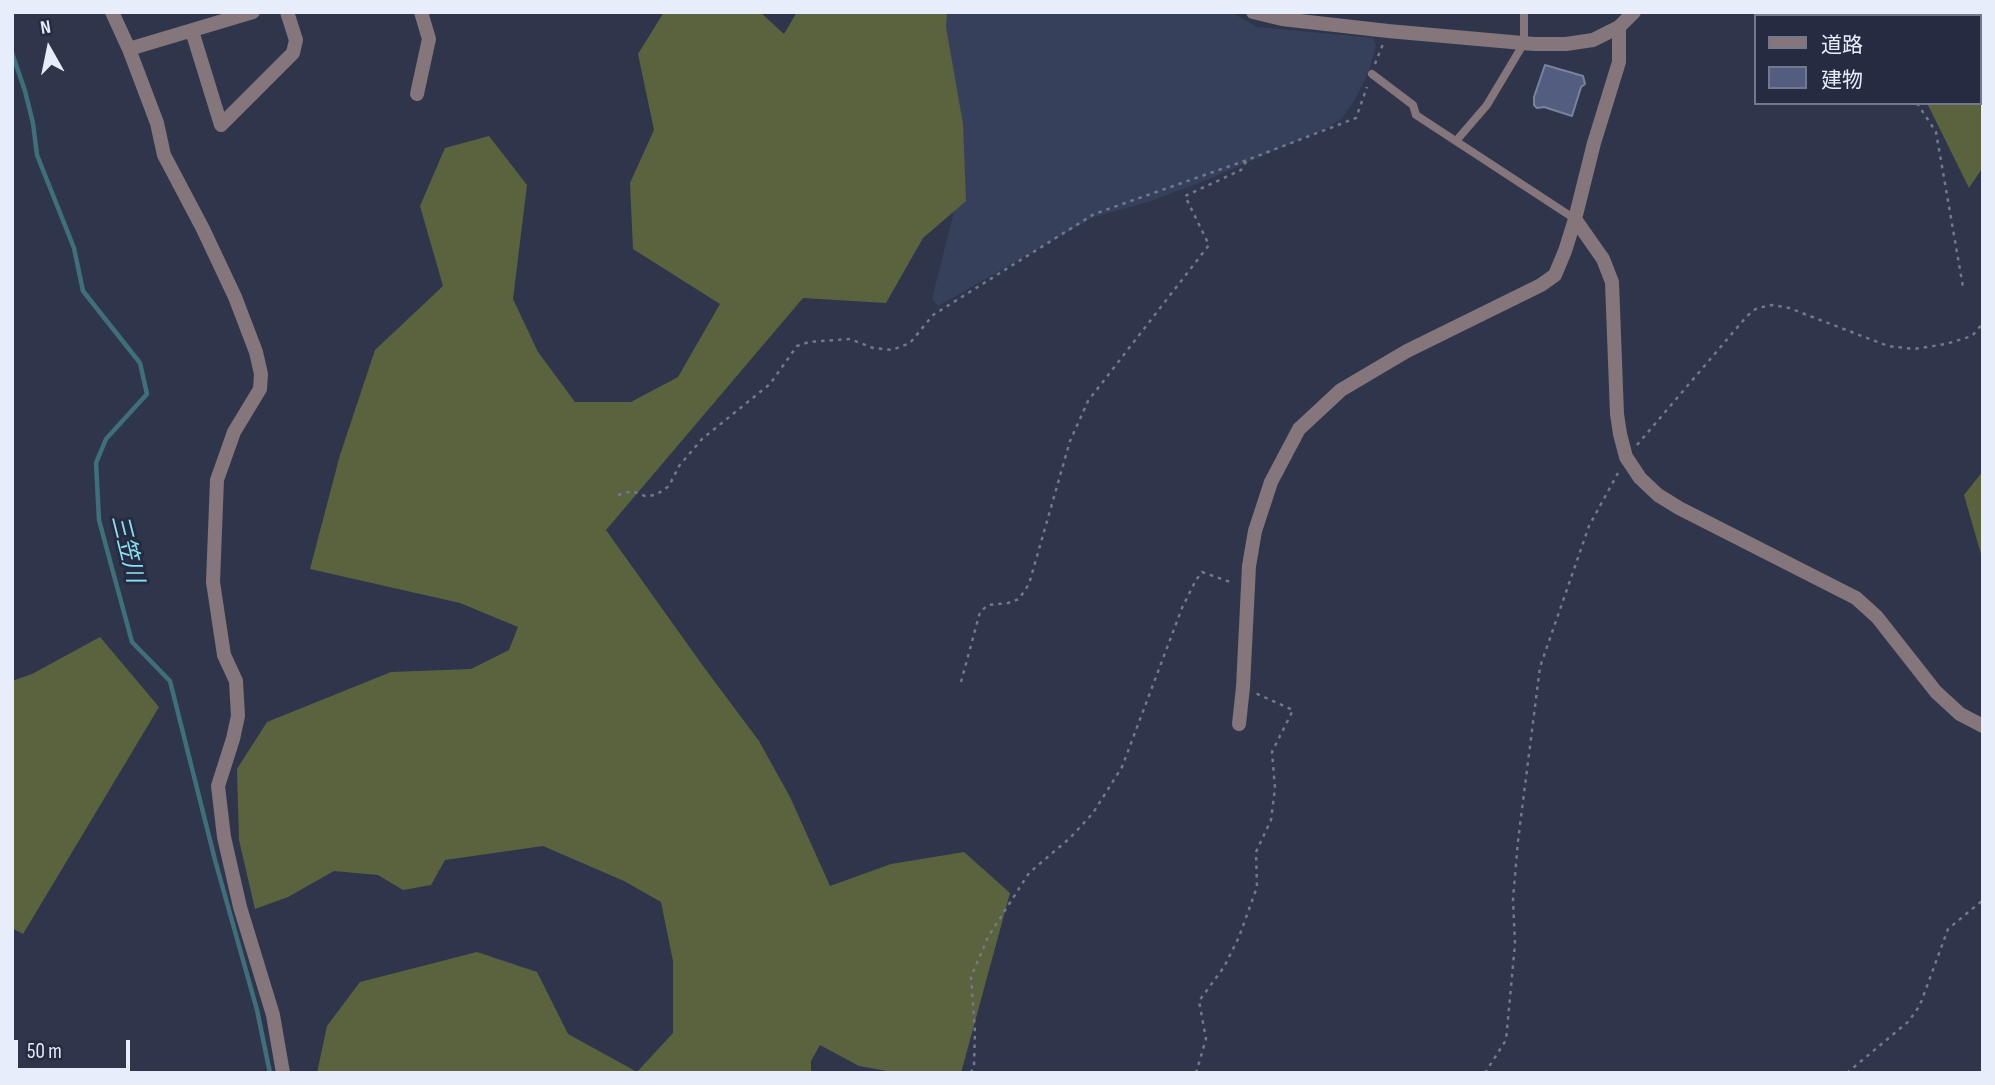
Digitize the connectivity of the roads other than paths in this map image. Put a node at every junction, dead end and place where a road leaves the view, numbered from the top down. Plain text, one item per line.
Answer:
1 (112, 12) edge
2 (253, 12) edge
3 (287, 12) edge
4 (422, 12) edge
5 (1253, 12) edge
6 (1524, 12) edge
7 (1634, 12) edge
8 (1619, 27) junction
9 (192, 31) junction
10 (1524, 43) junction
11 (129, 49) junction
12 (1372, 74) road end
13 (417, 94) dead end
14 (1456, 141) junction
15 (1575, 219) junction
16 (1239, 724) dead end
17 (1983, 726) edge
18 (283, 1073) edge

1 - 11 street
2 - 9 street
3 - 9 street
4 - 13 street
5 - 10 street
6 - 10 lane
7 - 8 street
8 - 10 street
8 - 15 street
9 - 11 street
10 - 14 lane
11 - 18 street
12 - 14 lane
14 - 15 lane
15 - 16 street
15 - 17 street

